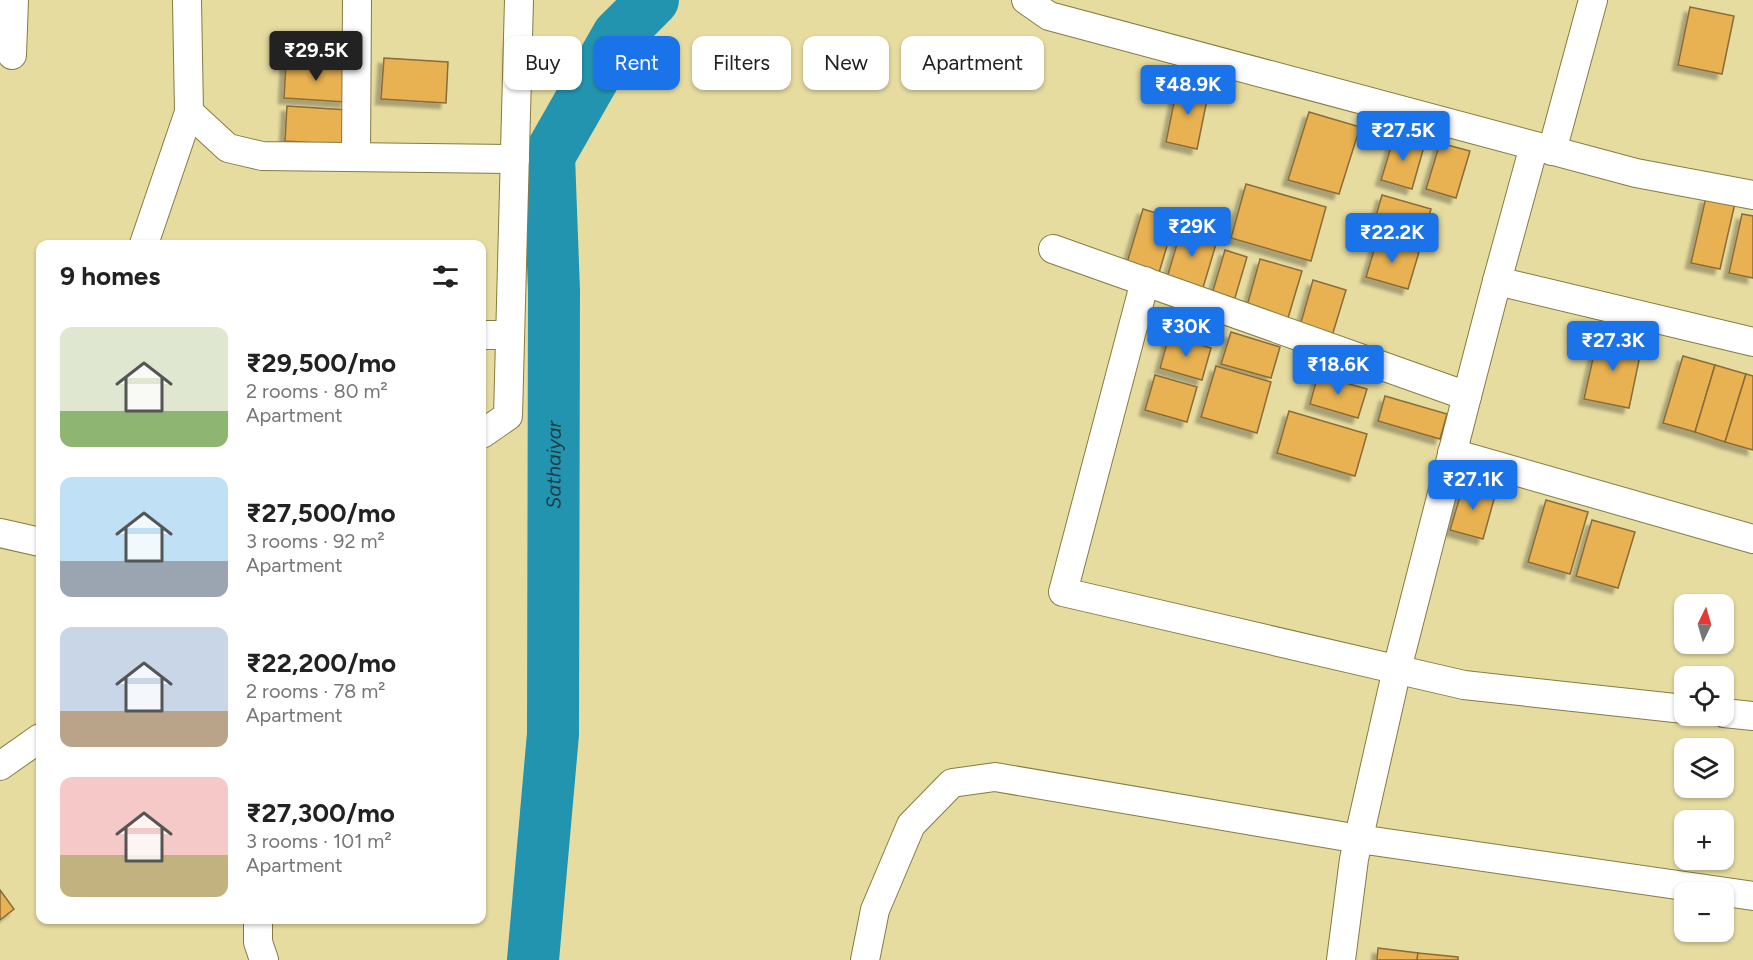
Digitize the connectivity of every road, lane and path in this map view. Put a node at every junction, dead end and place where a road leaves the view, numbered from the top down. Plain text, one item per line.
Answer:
1 (14, 0) edge
2 (187, 0) edge
3 (357, 0) edge
4 (519, 0) edge
5 (1026, 0) edge
6 (1593, 0) edge
7 (12, 55) dead end
8 (189, 112) junction
9 (1543, 148) junction
10 (356, 157) junction
11 (515, 159) junction
12 (1753, 195) edge
13 (145, 240) edge
14 (1053, 249) dead end
15 (1145, 281) junction
16 (1497, 281) junction
17 (486, 334) edge
18 (510, 335) junction
19 (1753, 342) edge
20 (1467, 396) junction
21 (486, 431) edge
22 (1452, 453) junction
23 (0, 534) edge
24 (1753, 539) edge
25 (36, 541) edge
26 (1396, 669) junction
27 (1674, 708) edge
28 (1734, 714) edge
29 (1753, 716) edge
30 (36, 741) edge
31 (0, 766) edge
32 (1359, 839) junction
33 (1753, 896) edge
34 (258, 924) edge
35 (264, 960) edge
36 (865, 960) edge
37 (1341, 960) edge

1 - 7 street
2 - 8 street
3 - 10 street
4 - 11 street
5 - 9 street
6 - 9 street
8 - 10 street
8 - 13 street
9 - 12 street
9 - 16 street
10 - 11 street
11 - 18 street
14 - 15 street
15 - 20 street
15 - 26 street
16 - 19 street
16 - 20 street
17 - 18 street
18 - 21 street
20 - 22 street
22 - 24 street
22 - 26 street
23 - 25 street
26 - 27 street
26 - 32 street
28 - 29 street
30 - 31 street
32 - 33 street
32 - 36 street
32 - 37 street
34 - 35 street

